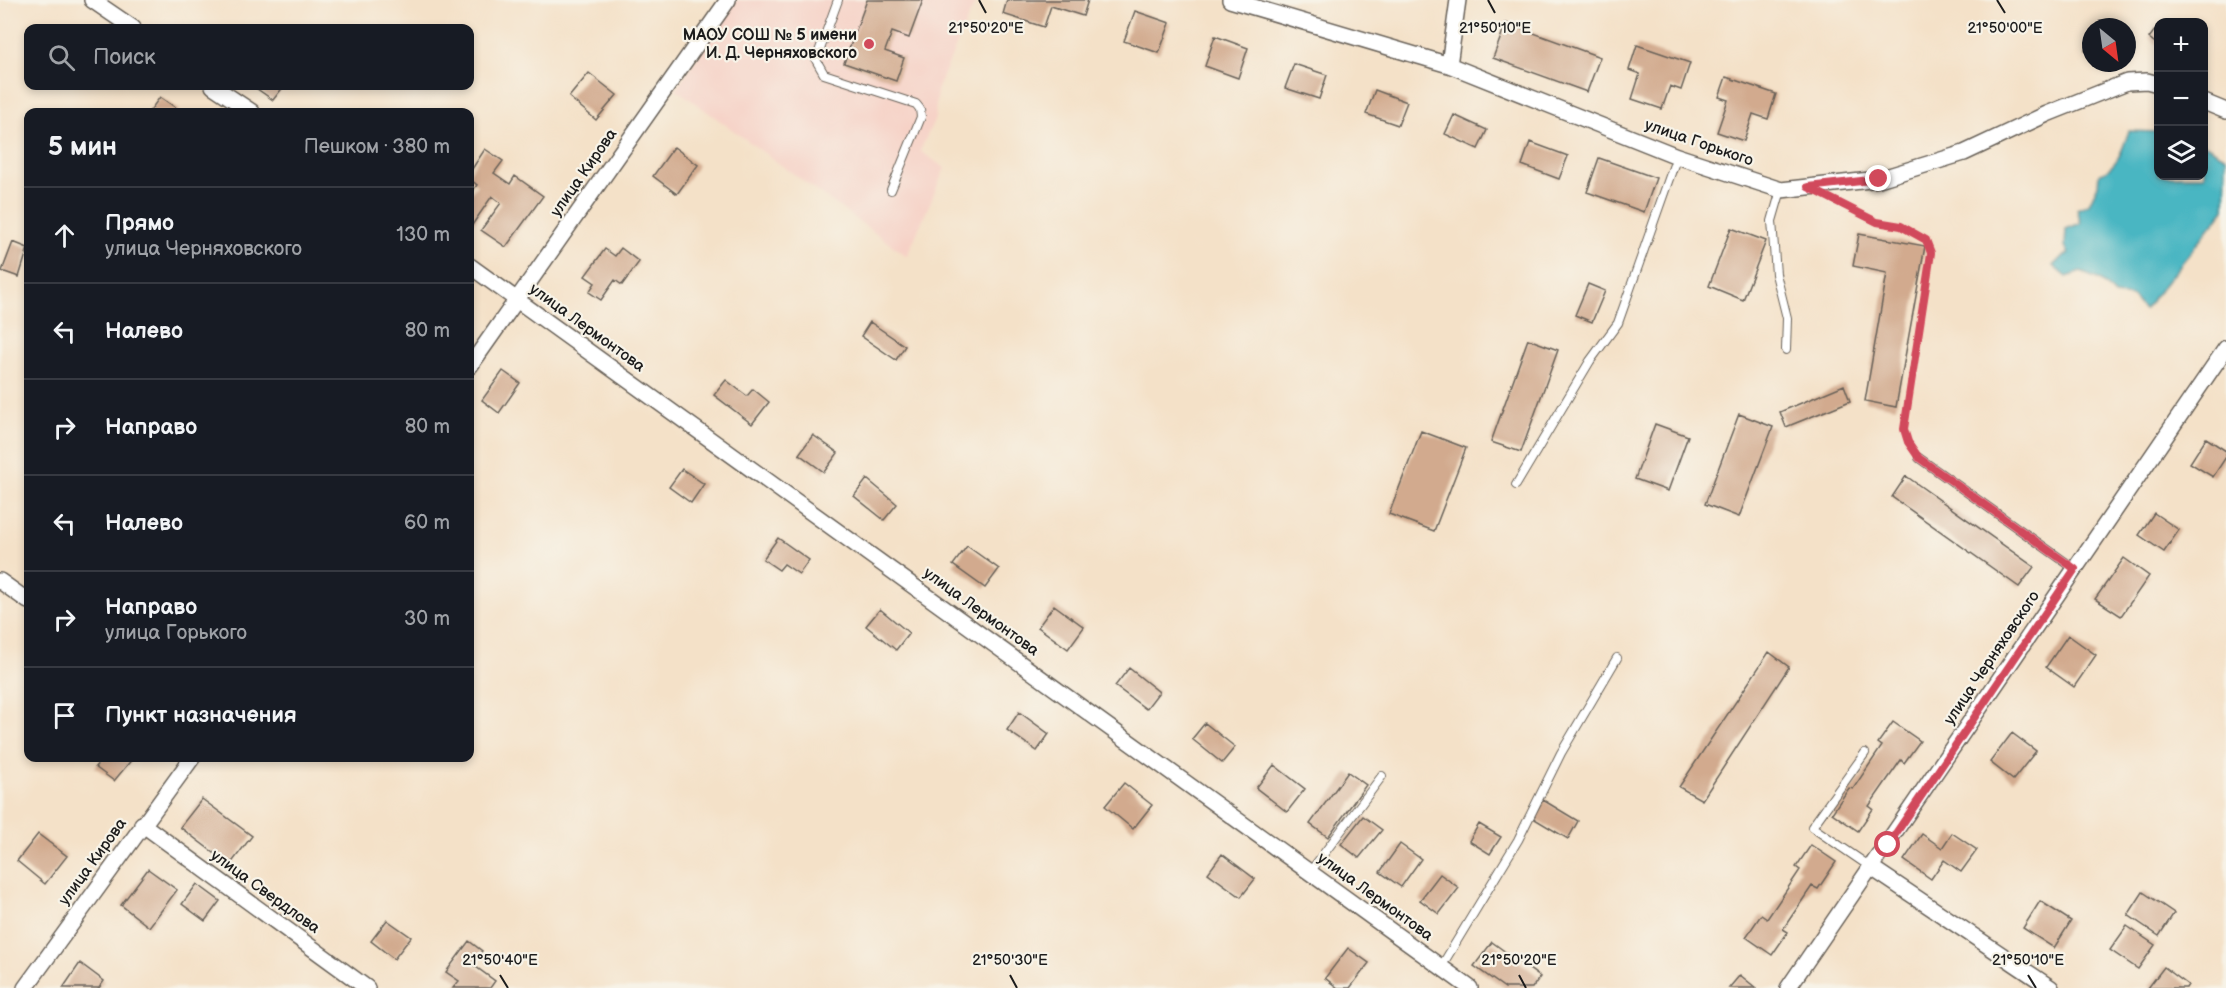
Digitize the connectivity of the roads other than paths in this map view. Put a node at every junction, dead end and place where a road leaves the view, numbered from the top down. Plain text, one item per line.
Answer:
1 (92, 0) edge
2 (728, 0) edge
3 (838, 0) edge
4 (1230, 0) edge
5 (1458, 0) edge
6 (127, 24) edge
7 (1449, 65) junction
8 (2154, 83) edge
9 (219, 90) edge
10 (2208, 104) edge
11 (246, 108) edge
12 (2226, 111) edge
13 (1677, 156) junction
14 (891, 190) dead end
15 (1780, 190) junction
16 (474, 269) edge
17 (517, 300) junction
18 (2226, 348) edge
19 (1786, 350) dead end
20 (474, 360) edge
21 (1919, 458) road end
22 (1516, 485) dead end
23 (2075, 569) junction
24 (0, 581) edge
25 (24, 598) edge
26 (1617, 658) dead end
27 (1865, 753) dead end
28 (189, 762) edge
29 (1382, 776) dead end
30 (142, 824) junction
31 (1872, 868) junction
32 (1310, 872) junction
33 (1441, 967) junction
34 (26, 988) edge
35 (367, 988) edge
36 (1470, 988) edge
37 (1788, 988) edge
38 (2051, 988) edge

1 - 6 street
2 - 17 street, улица Кирова
3 - 14 lane
4 - 7 street, улица Горького
5 - 7 street
7 - 13 street, улица Горького
8 - 15 street, улица Горького
9 - 11 street
10 - 12 street
13 - 15 street, улица Горького
13 - 22 lane
15 - 19 lane
16 - 17 street, улица Лермонтова
17 - 20 street, улица Кирова
17 - 32 street, улица Лермонтова
18 - 23 street, улица Черняховского
21 - 23 lane
23 - 31 street, улица Черняховского
24 - 25 street
26 - 33 lane
27 - 31 lane
28 - 30 street, улица Кирова
29 - 32 lane
30 - 34 street, улица Кирова
30 - 35 street, улица Свердлова
31 - 37 street, улица Черняховского
31 - 38 street
32 - 33 street, улица Лермонтова
33 - 36 street, улица Лермонтова

